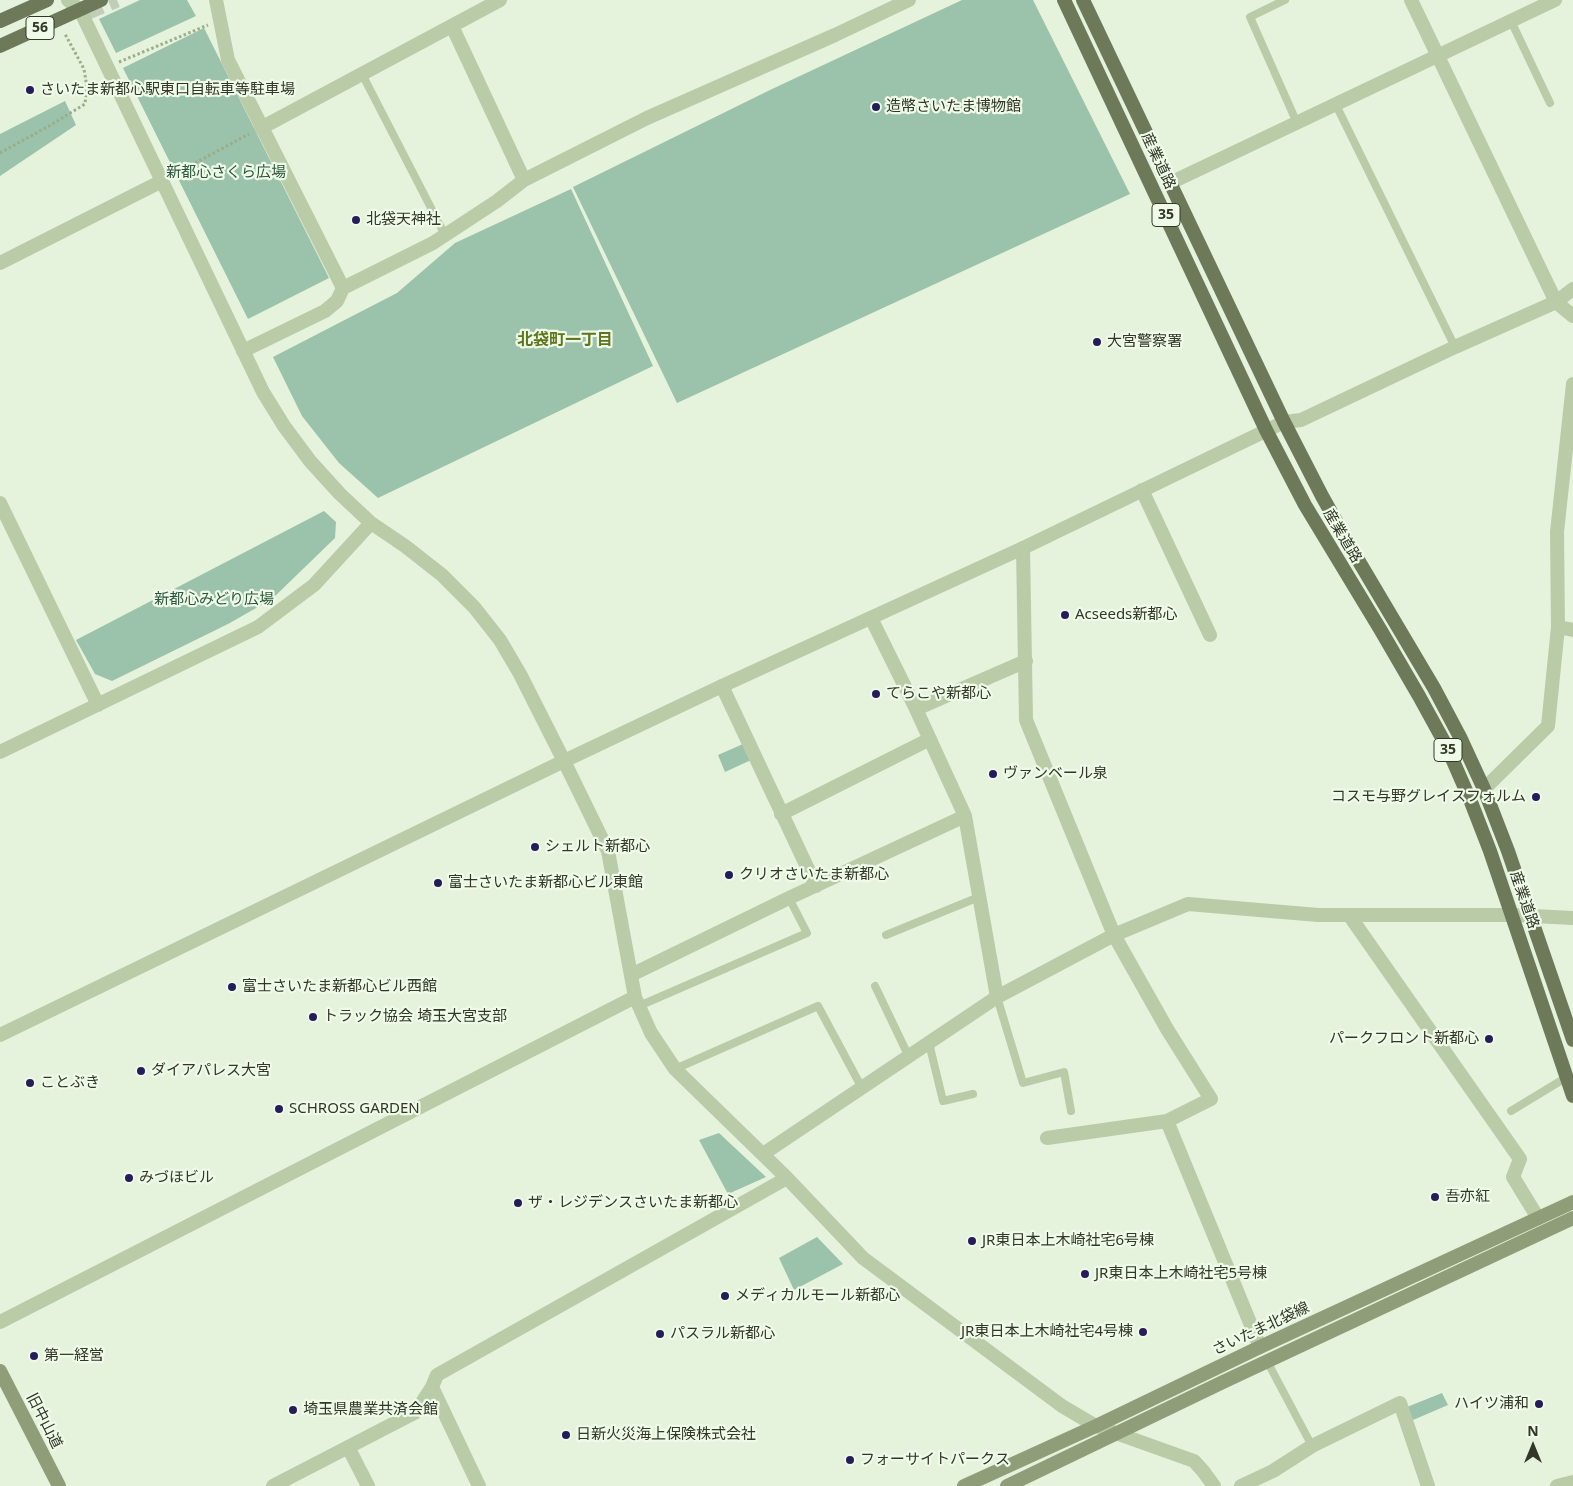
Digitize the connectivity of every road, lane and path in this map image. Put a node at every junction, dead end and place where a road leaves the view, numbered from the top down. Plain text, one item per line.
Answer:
1 (47, 0) edge
2 (68, 0) edge
3 (102, 0) edge
4 (216, 0) edge
5 (500, 0) edge
6 (909, 0) edge
7 (1064, 0) edge
8 (1083, 0) edge
9 (1286, 0) edge
10 (1411, 0) edge
11 (1555, 0) edge
12 (80, 5) edge
13 (220, 19) junction
14 (0, 21) edge
15 (1511, 21) junction
16 (452, 26) junction
17 (65, 34) dead end
18 (0, 46) edge
19 (1437, 57) junction
20 (107, 67) junction
21 (362, 74) junction
22 (1550, 103) dead end
23 (1336, 105) junction
24 (1297, 124) junction
25 (261, 128) junction
26 (0, 153) edge
27 (524, 180) junction
28 (162, 181) junction
29 (1170, 184) junction
30 (445, 235) junction
31 (0, 263) edge
32 (343, 288) junction
33 (1573, 289) edge
34 (1556, 302) junction
35 (1573, 316) edge
36 (1455, 347) junction
37 (243, 351) junction
38 (1573, 384) edge
39 (1284, 422) junction
40 (1266, 430) junction
41 (1142, 490) junction
42 (0, 503) edge
43 (371, 523) junction
44 (1023, 548) junction
45 (871, 618) junction
46 (1558, 627) junction
47 (1573, 630) edge
48 (1210, 635) dead end
49 (1026, 661) junction
50 (722, 686) junction
51 (98, 705) junction
52 (916, 709) junction
53 (930, 739) junction
54 (0, 752) edge
55 (564, 761) junction
56 (1484, 789) junction
57 (781, 814) junction
58 (965, 816) junction
59 (816, 886) junction
60 (979, 897) junction
61 (789, 898) junction
62 (1349, 915) junction
63 (1513, 916) junction
64 (1530, 916) junction
65 (1573, 918) edge
66 (886, 935) dead end
67 (1114, 936) junction
68 (631, 975) junction
69 (875, 986) dead end
70 (998, 997) junction
71 (637, 1001) junction
72 (0, 1035) edge
73 (1573, 1040) edge
74 (929, 1043) junction
75 (908, 1056) junction
76 (675, 1069) junction
77 (1567, 1077) junction
78 (862, 1088) junction
79 (973, 1094) dead end
80 (1573, 1096) edge
81 (1512, 1110) dead end
82 (1071, 1111) dead end
83 (1167, 1121) junction
84 (1047, 1138) dead end
85 (763, 1154) junction
86 (787, 1178) junction
87 (1573, 1202) edge
88 (1538, 1218) junction
89 (1573, 1218) edge
90 (0, 1322) edge
91 (1260, 1347) junction
92 (1267, 1362) junction
93 (0, 1371) edge
94 (432, 1387) junction
95 (1096, 1426) junction
96 (1117, 1433) junction
97 (1312, 1446) junction
98 (348, 1447) junction
99 (1573, 1482) edge
100 (59, 1486) edge
101 (273, 1486) edge
102 (368, 1486) edge
103 (479, 1486) edge
104 (964, 1486) edge
105 (1007, 1486) edge
106 (1214, 1486) edge
107 (1242, 1486) edge
108 (1428, 1486) edge
109 (1557, 1486) edge

1 - 14 main road, 56
2 - 12 street
3 - 12 main road, 56
4 - 13 street
5 - 16 street
6 - 27 street
7 - 40 main road, 産業道路 / 35
8 - 29 main road, 産業道路 / 35
9 - 24 lane
10 - 19 street
11 - 15 street
12 - 18 main road, 56
12 - 20 street
13 - 20 path
13 - 25 street
15 - 19 street
15 - 22 lane
16 - 21 street
16 - 27 street
17 - 26 path
19 - 23 street
19 - 34 street
20 - 28 street
21 - 25 street
21 - 30 lane
23 - 24 street
23 - 36 lane
24 - 29 street
25 - 28 path
25 - 32 street
27 - 30 street
28 - 31 street
28 - 37 street
29 - 39 main road, 産業道路 / 35
30 - 32 street
32 - 37 street
33 - 34 street
34 - 35 street
34 - 36 street
36 - 39 street
37 - 43 street
38 - 46 street
39 - 40 street
39 - 56 main road, 産業道路 / 35
40 - 41 street
40 - 63 main road, 産業道路 / 35
41 - 44 street
41 - 48 street
42 - 51 street
43 - 51 street
43 - 55 street
44 - 45 street
44 - 49 street
45 - 50 street
45 - 52 street
46 - 47 street
46 - 56 street
49 - 52 street
49 - 67 street
50 - 55 street
50 - 57 street
51 - 54 street
52 - 53 street
53 - 57 street
53 - 58 street
55 - 68 street
55 - 72 street
56 - 64 main road, 産業道路 / 35
57 - 59 street
58 - 59 street
58 - 60 street
59 - 61 street
60 - 66 lane
60 - 70 street
61 - 68 street
61 - 71 lane
62 - 63 street
62 - 67 street
62 - 88 street
63 - 64 street
63 - 77 main road, 産業道路 / 35
64 - 65 street
64 - 73 main road, 産業道路 / 35
67 - 70 street
67 - 83 street
68 - 71 street
69 - 75 lane
70 - 74 street
70 - 82 lane
71 - 76 street
71 - 90 street
74 - 75 street
74 - 79 lane
75 - 78 street
76 - 78 lane
76 - 85 street
77 - 80 main road, 産業道路 / 35
77 - 81 lane
78 - 85 street
83 - 84 street
83 - 91 street
85 - 86 street
86 - 94 street
86 - 95 street
87 - 88 main road, さいたま北袋線
88 - 91 main road, さいたま北袋線
89 - 92 main road
91 - 95 main road, さいたま北袋線
92 - 96 main road
92 - 97 lane
93 - 100 main road, 旧中山道
94 - 98 street
94 - 103 street
95 - 96 street
95 - 104 main road, さいたま北袋線
96 - 105 main road
96 - 106 street
97 - 107 street
97 - 108 street
98 - 101 street
98 - 102 street
99 - 109 street

